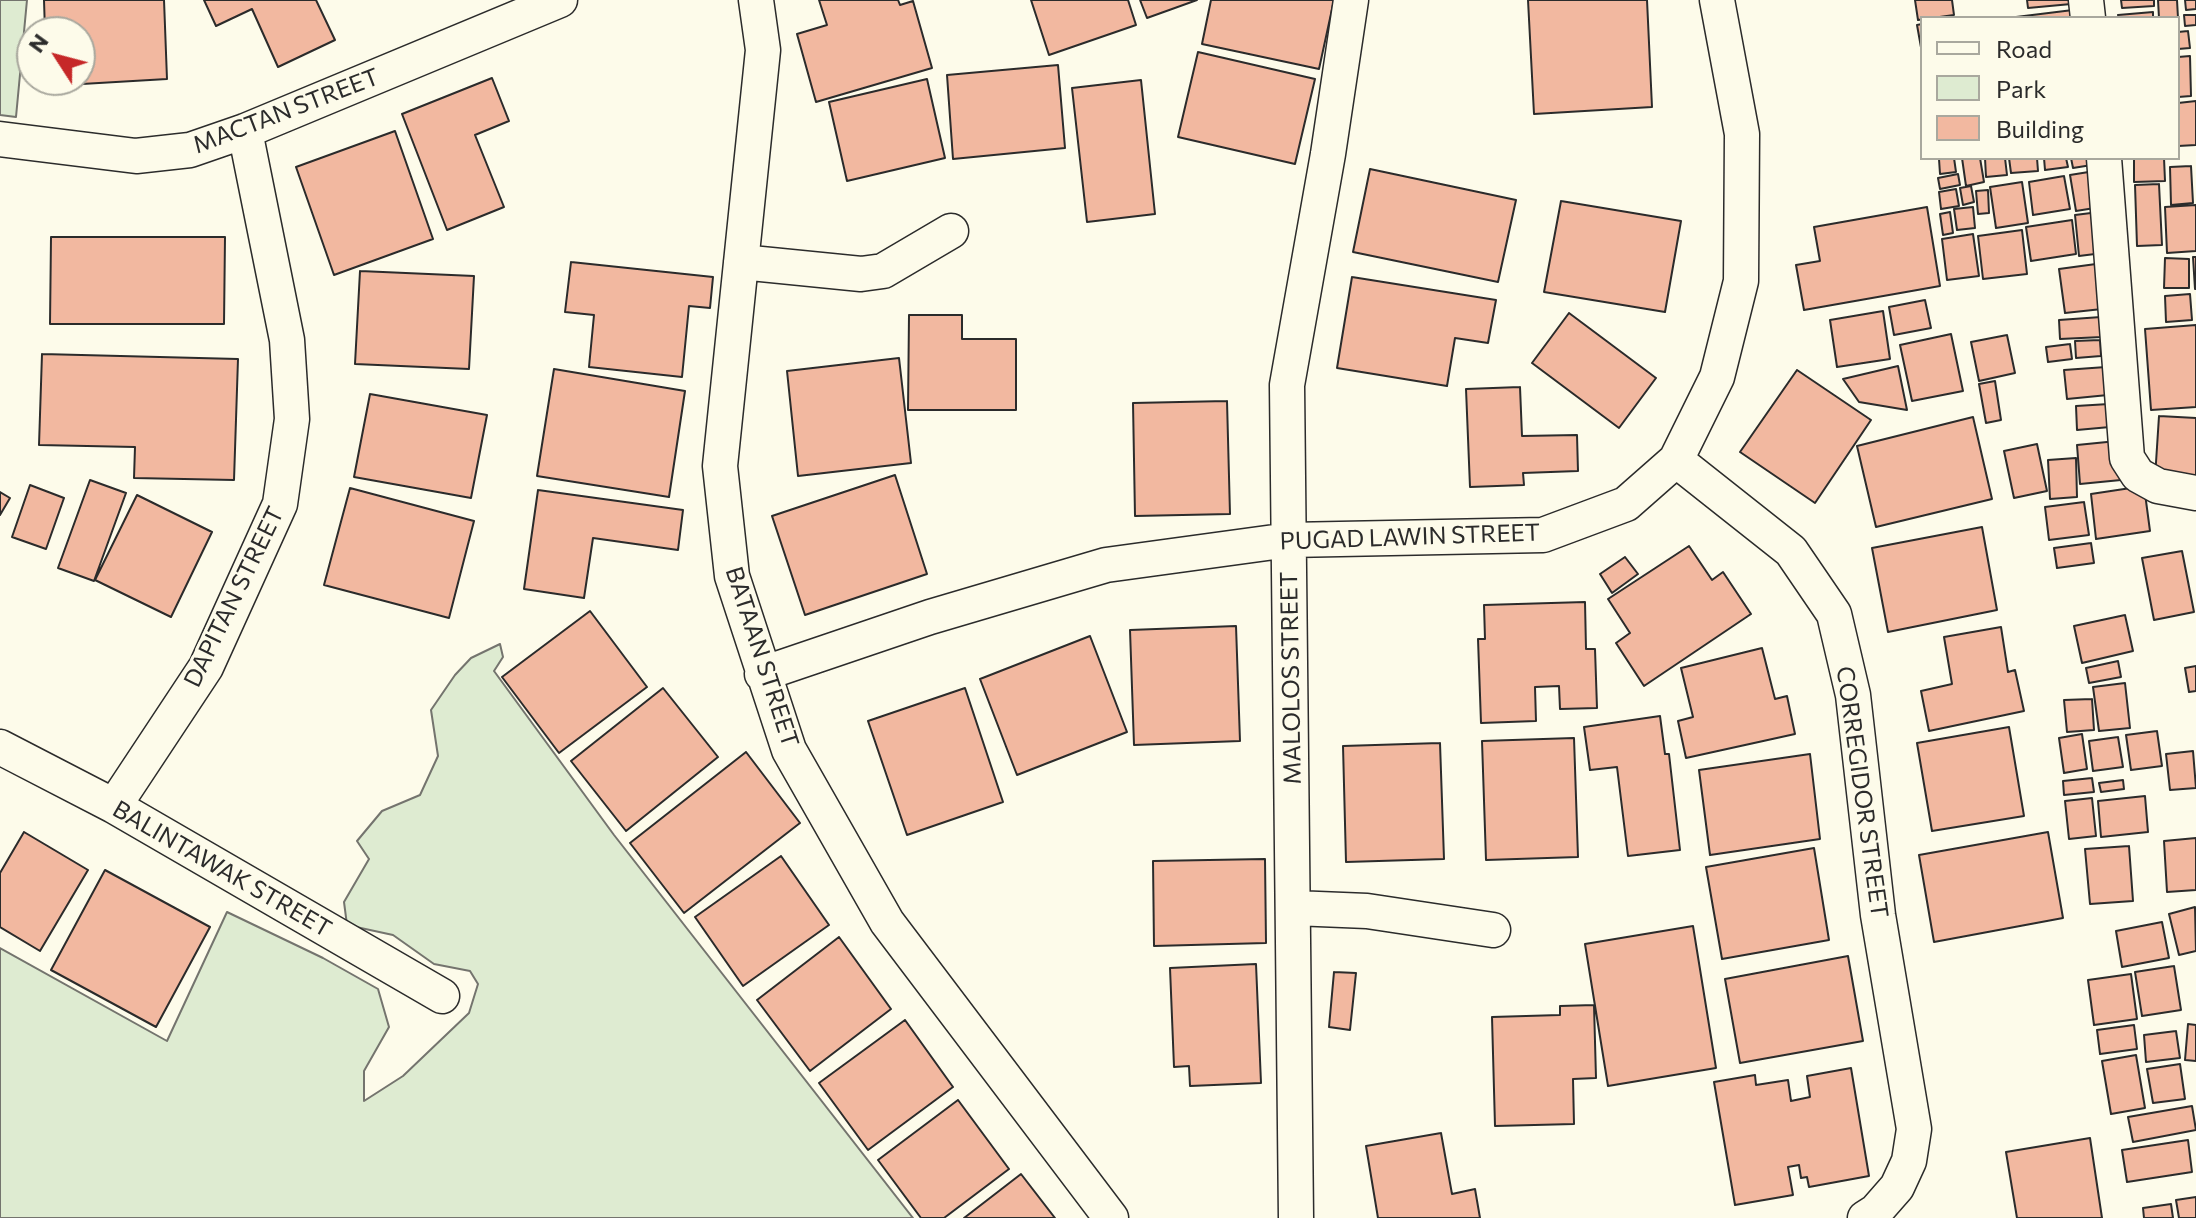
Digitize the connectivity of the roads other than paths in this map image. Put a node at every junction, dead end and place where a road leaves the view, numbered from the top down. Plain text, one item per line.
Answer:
1 (560, 0) edge
2 (756, 0) edge
3 (1351, 0) edge
4 (1717, 0) edge
5 (245, 131) junction
6 (0, 139) edge
7 (2104, 160) edge
8 (951, 231) dead end
9 (741, 262) junction
10 (1676, 460) junction
11 (2196, 493) edge
12 (1289, 540) junction
13 (762, 674) junction
14 (0, 747) edge
15 (114, 806) junction
16 (1294, 908) junction
17 (1493, 930) dead end
18 (442, 996) dead end
19 (1111, 1218) edge
20 (1296, 1218) edge
21 (1865, 1218) edge

1 - 5 street, MACTAN STREET
2 - 9 street, BATAAN STREET
3 - 12 street, MALOLOS STREET
4 - 10 street, PUGAD LAWIN STREET
5 - 6 street, MACTAN STREET
5 - 15 street, DAPITAN STREET
7 - 11 street
8 - 9 street
9 - 13 street, BATAAN STREET
10 - 12 street, PUGAD LAWIN STREET
10 - 21 street, CORREGIDOR STREET
12 - 13 street, PUGAD LAWIN STREET
12 - 16 street, MALOLOS STREET
13 - 19 street, BATAAN STREET
14 - 15 street, BALINTAWAK STREET
15 - 18 street, BALINTAWAK STREET
16 - 17 street
16 - 20 street, MALOLOS STREET

